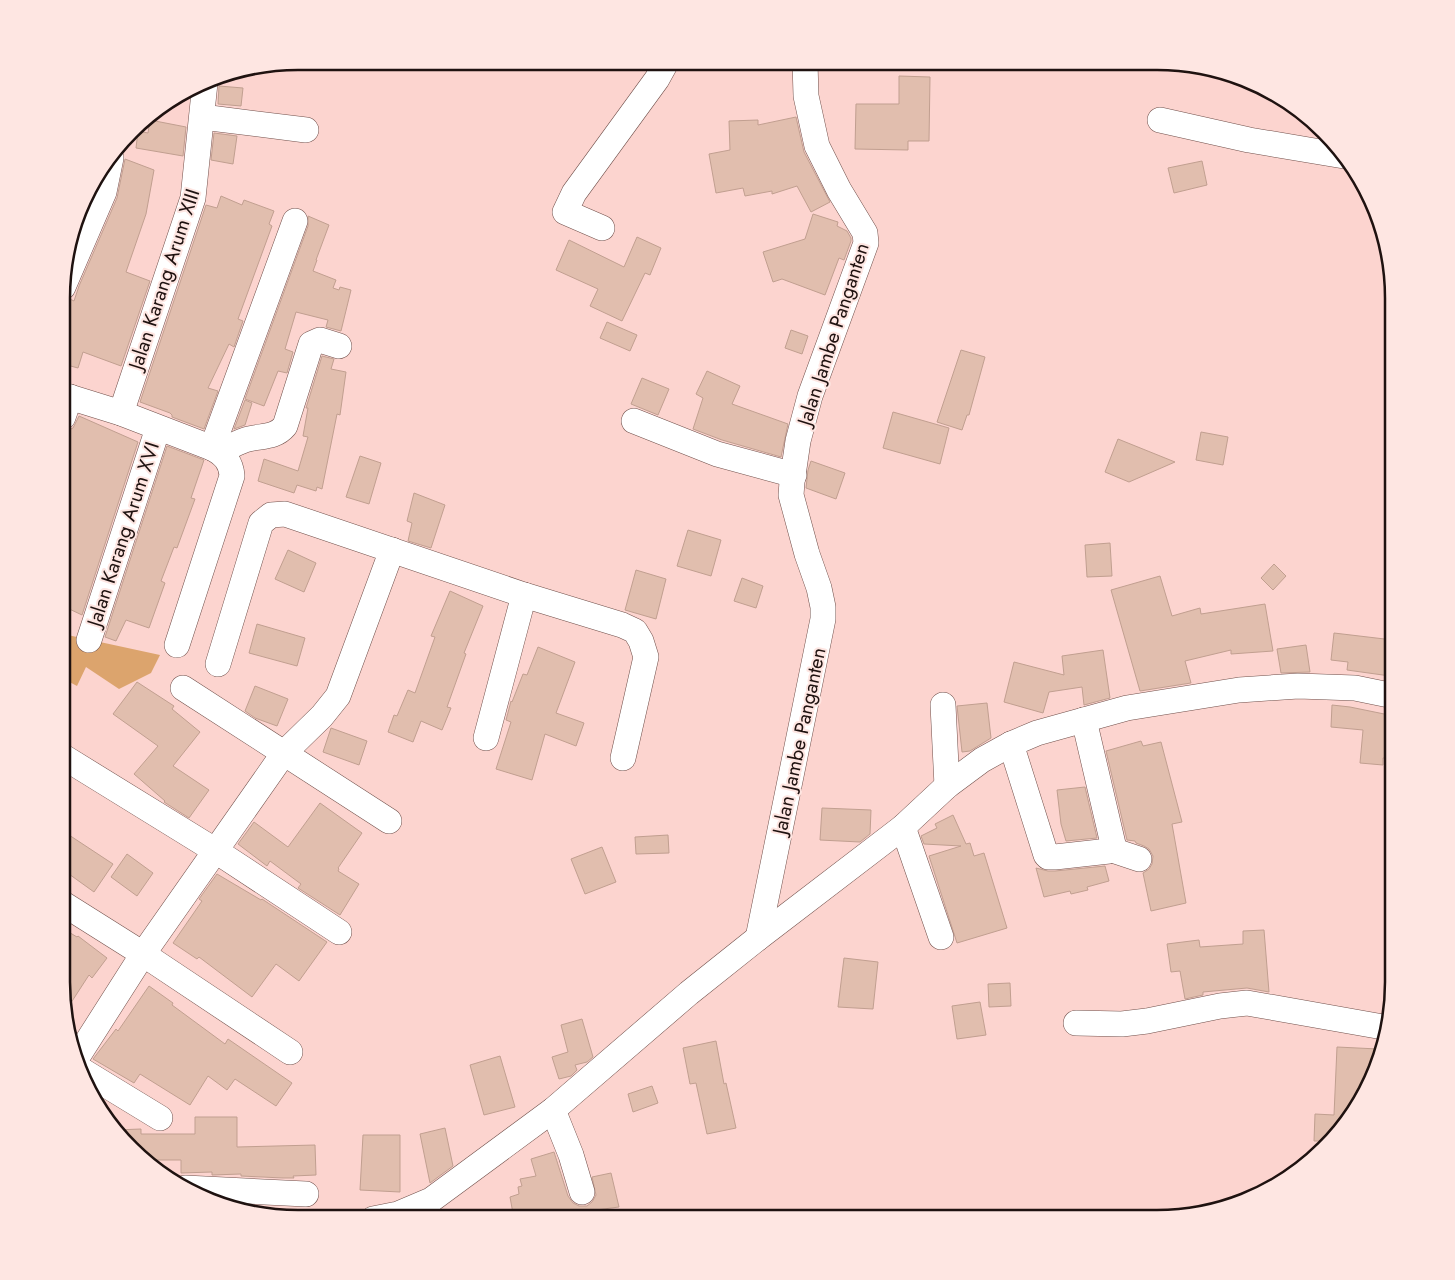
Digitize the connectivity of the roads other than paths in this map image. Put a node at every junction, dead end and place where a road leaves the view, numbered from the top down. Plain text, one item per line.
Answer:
1 (662, 70) edge
2 (805, 70) edge
3 (204, 90) edge
4 (202, 117) junction
5 (1160, 120) dead end
6 (306, 130) dead end
7 (1334, 154) edge
8 (108, 170) edge
9 (296, 221) dead end
10 (602, 228) dead end
11 (72, 265) edge
12 (339, 346) dead end
13 (70, 404) edge
14 (121, 413) junction
15 (634, 421) dead end
16 (158, 428) junction
17 (216, 450) junction
18 (792, 484) junction
19 (392, 550) junction
20 (524, 595) junction
21 (89, 640) dead end
22 (176, 646) dead end
23 (218, 664) dead end
24 (183, 688) dead end
25 (1385, 694) edge
26 (944, 705) dead end
27 (1084, 720) junction
28 (486, 738) dead end
29 (1011, 744) junction
30 (284, 753) junction
31 (623, 758) dead end
32 (70, 761) edge
33 (947, 786) junction
34 (389, 821) dead end
35 (903, 827) junction
36 (1112, 850) junction
37 (216, 851) junction
38 (1139, 859) dead end
39 (70, 908) edge
40 (338, 932) dead end
41 (941, 937) dead end
42 (758, 938) junction
43 (143, 954) junction
44 (1076, 1023) dead end
45 (1381, 1027) edge
46 (81, 1051) edge
47 (290, 1052) dead end
48 (90, 1075) edge
49 (553, 1110) junction
50 (160, 1118) dead end
51 (203, 1189) edge
52 (582, 1192) dead end
53 (306, 1194) dead end
54 (435, 1209) edge

1 - 10 street
2 - 18 street, Jalan Jambe Panganten
3 - 4 street, Jalan Karang Arum XIII
4 - 6 street
4 - 14 street, Jalan Karang Arum XIII
5 - 7 street
8 - 11 street
9 - 17 street
12 - 17 street
13 - 14 street
14 - 16 street
15 - 18 street
16 - 17 street
16 - 21 street, Jalan Karang Arum XVI
17 - 22 street
18 - 42 street, Jalan Jambe Panganten
19 - 20 street
19 - 23 street
19 - 30 street
20 - 28 street
20 - 31 street
24 - 30 street
25 - 27 street
26 - 33 street
27 - 29 street
27 - 36 street
29 - 33 street
29 - 36 street
30 - 34 street
30 - 37 street
32 - 37 street
33 - 35 street
35 - 41 street
35 - 42 street
36 - 38 street
37 - 40 street
37 - 43 street
39 - 43 street
42 - 49 street
43 - 46 street
43 - 47 street
44 - 45 street
48 - 50 street
49 - 52 street
49 - 54 street
51 - 53 street

